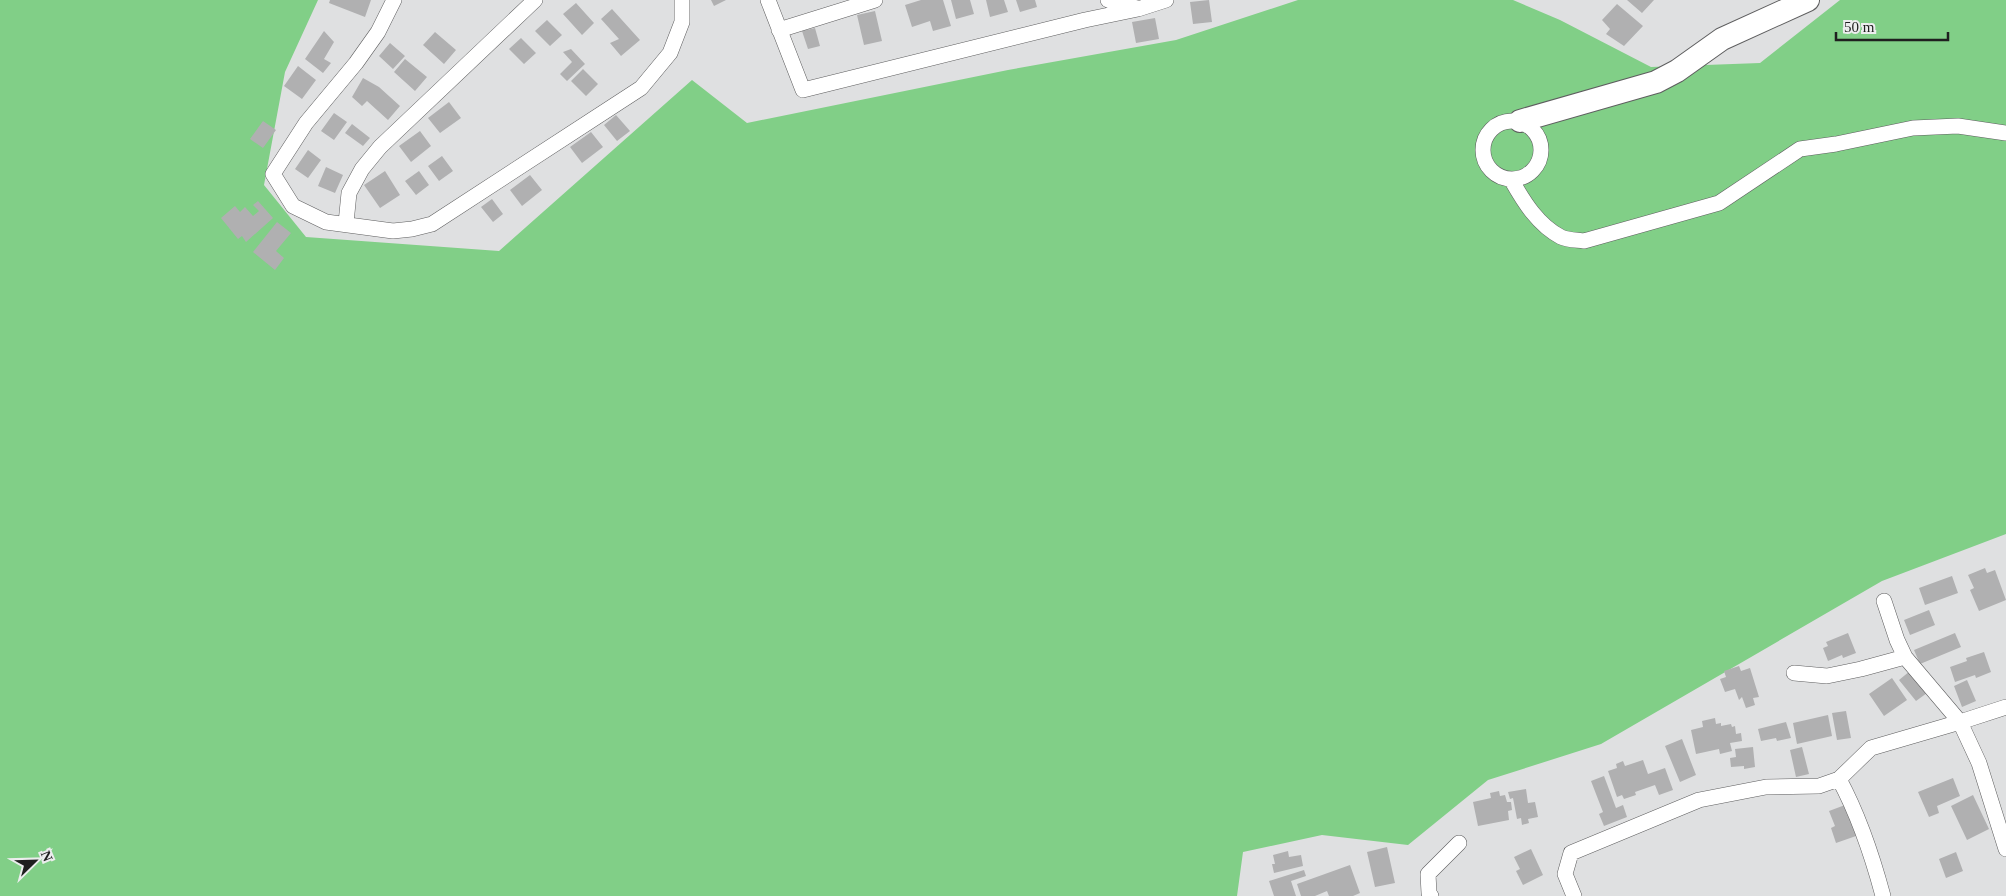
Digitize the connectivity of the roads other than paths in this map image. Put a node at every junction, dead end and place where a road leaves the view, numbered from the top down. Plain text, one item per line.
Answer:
1 (394, 0) edge
2 (536, 0) edge
3 (682, 0) edge
4 (768, 0) edge
5 (875, 0) edge
6 (1108, 0) edge
7 (1166, 0) edge
8 (1808, 0) edge
9 (1138, 9) junction
10 (779, 30) junction
11 (1520, 121) junction
12 (2006, 133) edge
13 (1512, 180) junction
14 (346, 223) junction
15 (1884, 600) dead end
16 (1905, 656) junction
17 (1794, 673) dead end
18 (2006, 707) edge
19 (1960, 722) junction
20 (1839, 778) junction
21 (1459, 843) dead end
22 (2006, 849) edge
23 (1431, 896) edge
24 (1574, 896) edge
25 (1883, 896) edge

1 - 14 street
2 - 14 street
3 - 14 street
4 - 10 street
5 - 10 street
6 - 9 street
7 - 9 street
8 - 11 street
9 - 10 street
11 - 13 street
11 - 13 street
12 - 13 street
15 - 16 street
16 - 17 street
16 - 19 street
18 - 19 street
19 - 20 street
19 - 22 street
20 - 24 street
20 - 25 street
21 - 23 street

